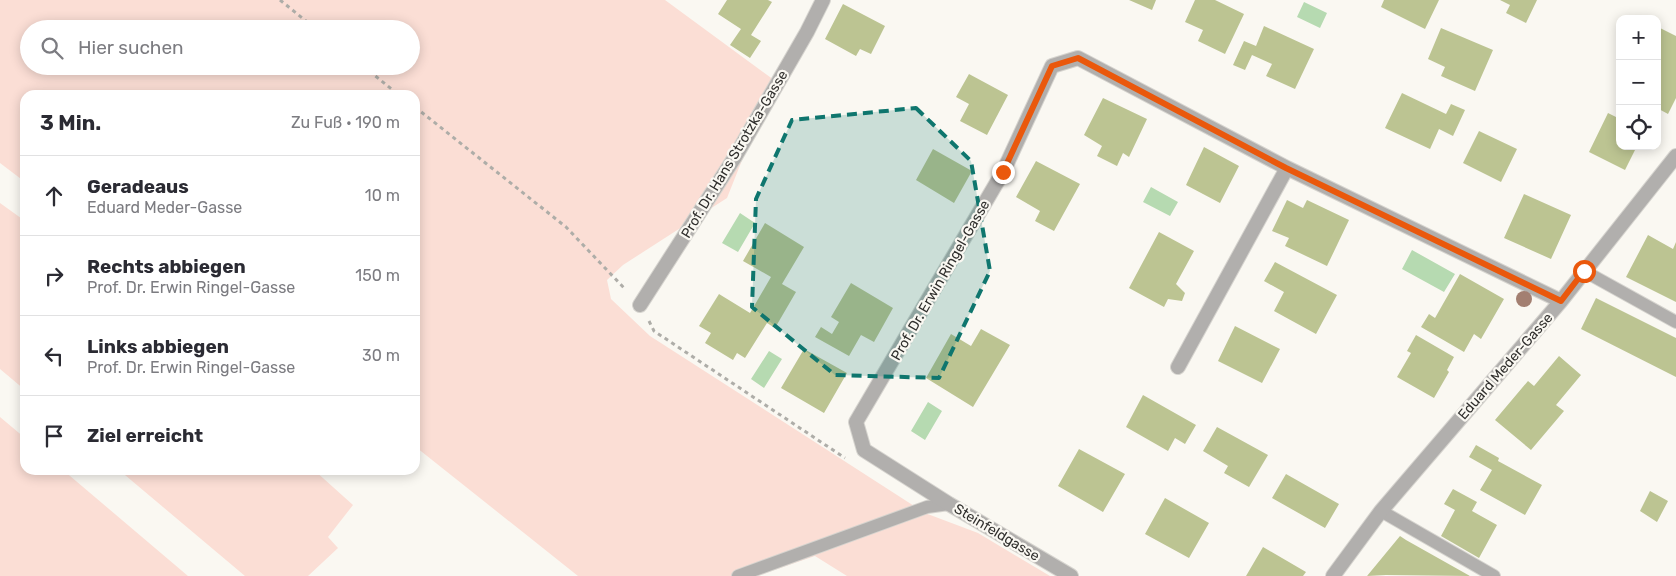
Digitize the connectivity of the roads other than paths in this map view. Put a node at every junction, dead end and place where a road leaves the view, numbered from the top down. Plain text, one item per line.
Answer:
1 (822, 0) edge
2 (1676, 156) edge
3 (1286, 168) junction
4 (1584, 271) junction
5 (1561, 301) junction
6 (640, 305) road end
7 (1676, 322) edge
8 (1178, 367) dead end
9 (949, 504) junction
10 (1380, 511) junction
11 (738, 576) edge
12 (1071, 576) edge
13 (1333, 576) edge
14 (1494, 576) edge

1 - 6 street, Prof. Dr. Hans Strotzka-Gasse
2 - 4 street, Eduard Meder-Gasse
3 - 5 street, Prof. Dr. Erwin Ringel-Gasse
3 - 8 street
3 - 9 street, Prof. Dr. Erwin Ringel-Gasse
4 - 5 street, Eduard Meder-Gasse
4 - 7 lane
5 - 10 street, Eduard Meder-Gasse
9 - 11 lane
9 - 12 street, Steinfeldgasse
10 - 13 street, Eduard Meder-Gasse
10 - 14 lane

